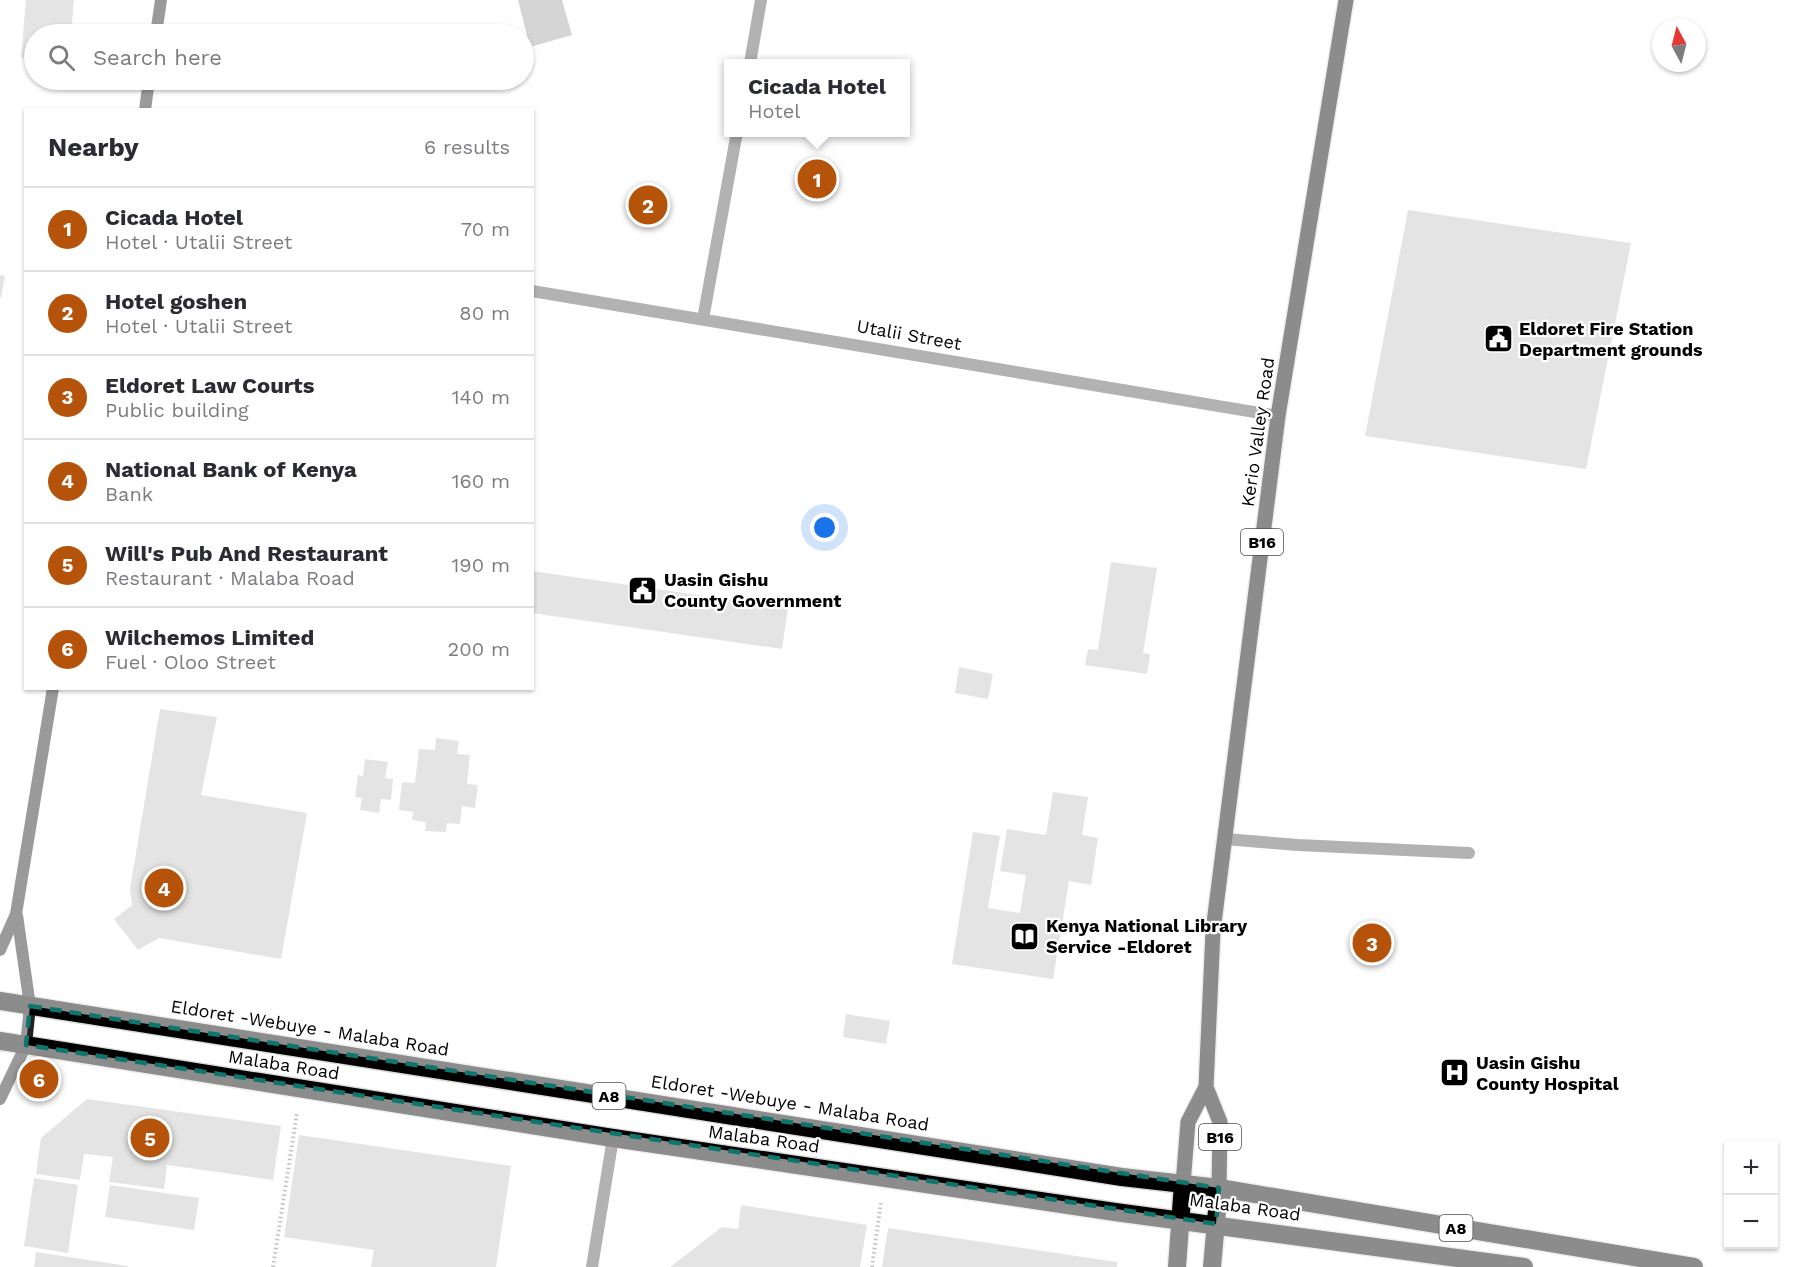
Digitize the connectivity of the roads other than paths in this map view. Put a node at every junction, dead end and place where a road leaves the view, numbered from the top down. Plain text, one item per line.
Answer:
1 (161, 0) edge
2 (761, 0) edge
3 (1346, 0) edge
4 (157, 24) edge
5 (751, 59) edge
6 (148, 90) edge
7 (145, 108) edge
8 (736, 137) edge
9 (534, 291) edge
10 (703, 319) junction
11 (1278, 416) junction
12 (53, 690) edge
13 (1225, 840) junction
14 (1469, 853) dead end
15 (16, 914) junction
16 (0, 950) edge
17 (0, 1001) edge
18 (30, 1006) junction
19 (0, 1041) edge
20 (26, 1045) junction
21 (1206, 1087) junction
22 (0, 1099) edge
23 (613, 1138) junction
24 (1182, 1184) junction
25 (1219, 1188) junction
26 (1180, 1220) junction
27 (1216, 1224) junction
28 (1487, 1264) edge
29 (592, 1267) edge
30 (1177, 1267) edge
31 (1212, 1267) edge
32 (1524, 1267) edge
33 (1694, 1267) edge

1 - 4 street
2 - 5 street
3 - 11 main road, Kerio Valley Road / B16
6 - 7 street
8 - 10 street
9 - 10 street, Utalii Street
10 - 11 street, Utalii Street
11 - 13 main road, Kerio Valley Road / B16
12 - 15 street
13 - 14 street
13 - 21 main road, Kerio Valley Road / B16
15 - 16 street
15 - 18 street
17 - 18 highway, Eldoret -Webuye - Malaba Road / A8
18 - 20 street
18 - 24 highway, Eldoret -Webuye - Malaba Road / A8
19 - 20 highway, Malaba Road / A8
20 - 22 street
20 - 23 highway, Malaba Road / A8
21 - 24 main road, B16
21 - 25 main road, B16
23 - 26 highway, Malaba Road / A8
23 - 29 street
24 - 25 highway, Eldoret -Webuye - Malaba Road / A8
24 - 26 highway
25 - 27 highway
25 - 33 highway, Malaba Road / A8
26 - 27 highway, Malaba Road / A8
26 - 30 highway
27 - 28 highway, Malaba Road / A8
27 - 31 highway
28 - 32 highway, Malaba Road / A8

